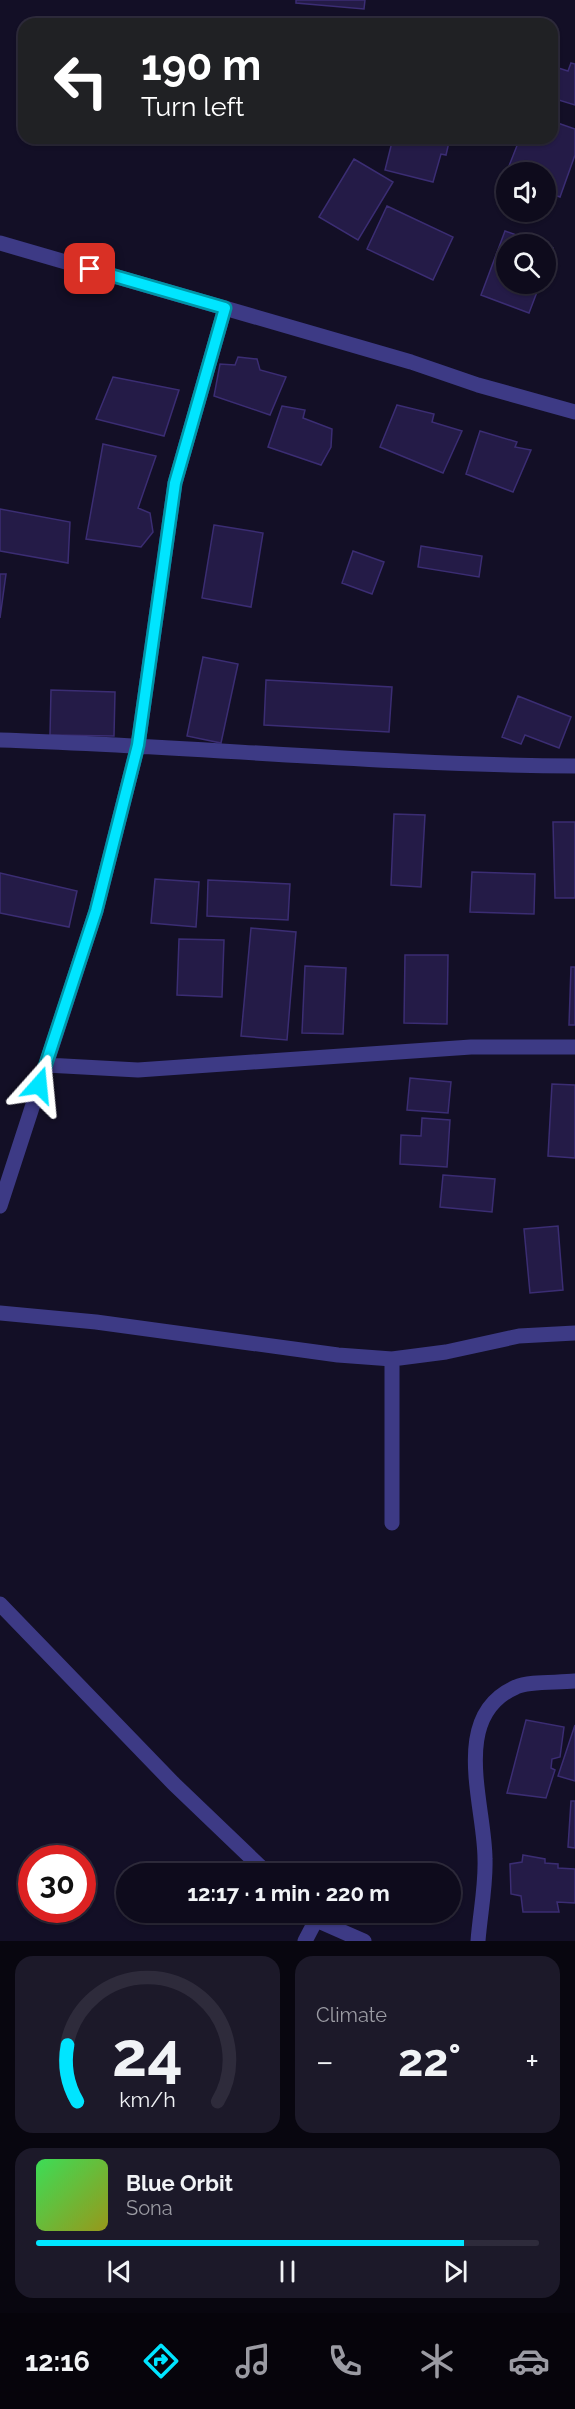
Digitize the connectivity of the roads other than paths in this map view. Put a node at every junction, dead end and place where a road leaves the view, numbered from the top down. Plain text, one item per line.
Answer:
1 (0, 243) edge
2 (225, 308) junction
3 (575, 412) edge
4 (0, 740) edge
5 (138, 745) junction
6 (575, 766) edge
7 (575, 1047) edge
8 (46, 1065) junction
9 (0, 1206) edge
10 (0, 1313) edge
11 (575, 1333) edge
12 (392, 1359) junction
13 (393, 1523) dead end
14 (0, 1604) edge
15 (575, 1681) edge
16 (257, 1863) edge
17 (310, 1923) edge
18 (326, 1923) edge
19 (305, 1941) edge
20 (363, 1941) edge
21 (478, 1941) edge

1 - 2 street
2 - 3 street
2 - 5 street
4 - 5 street
5 - 6 street
5 - 8 street
7 - 8 street
8 - 9 street
10 - 12 street
11 - 12 street
12 - 13 street
14 - 16 street
15 - 21 street
17 - 19 street
18 - 20 street

